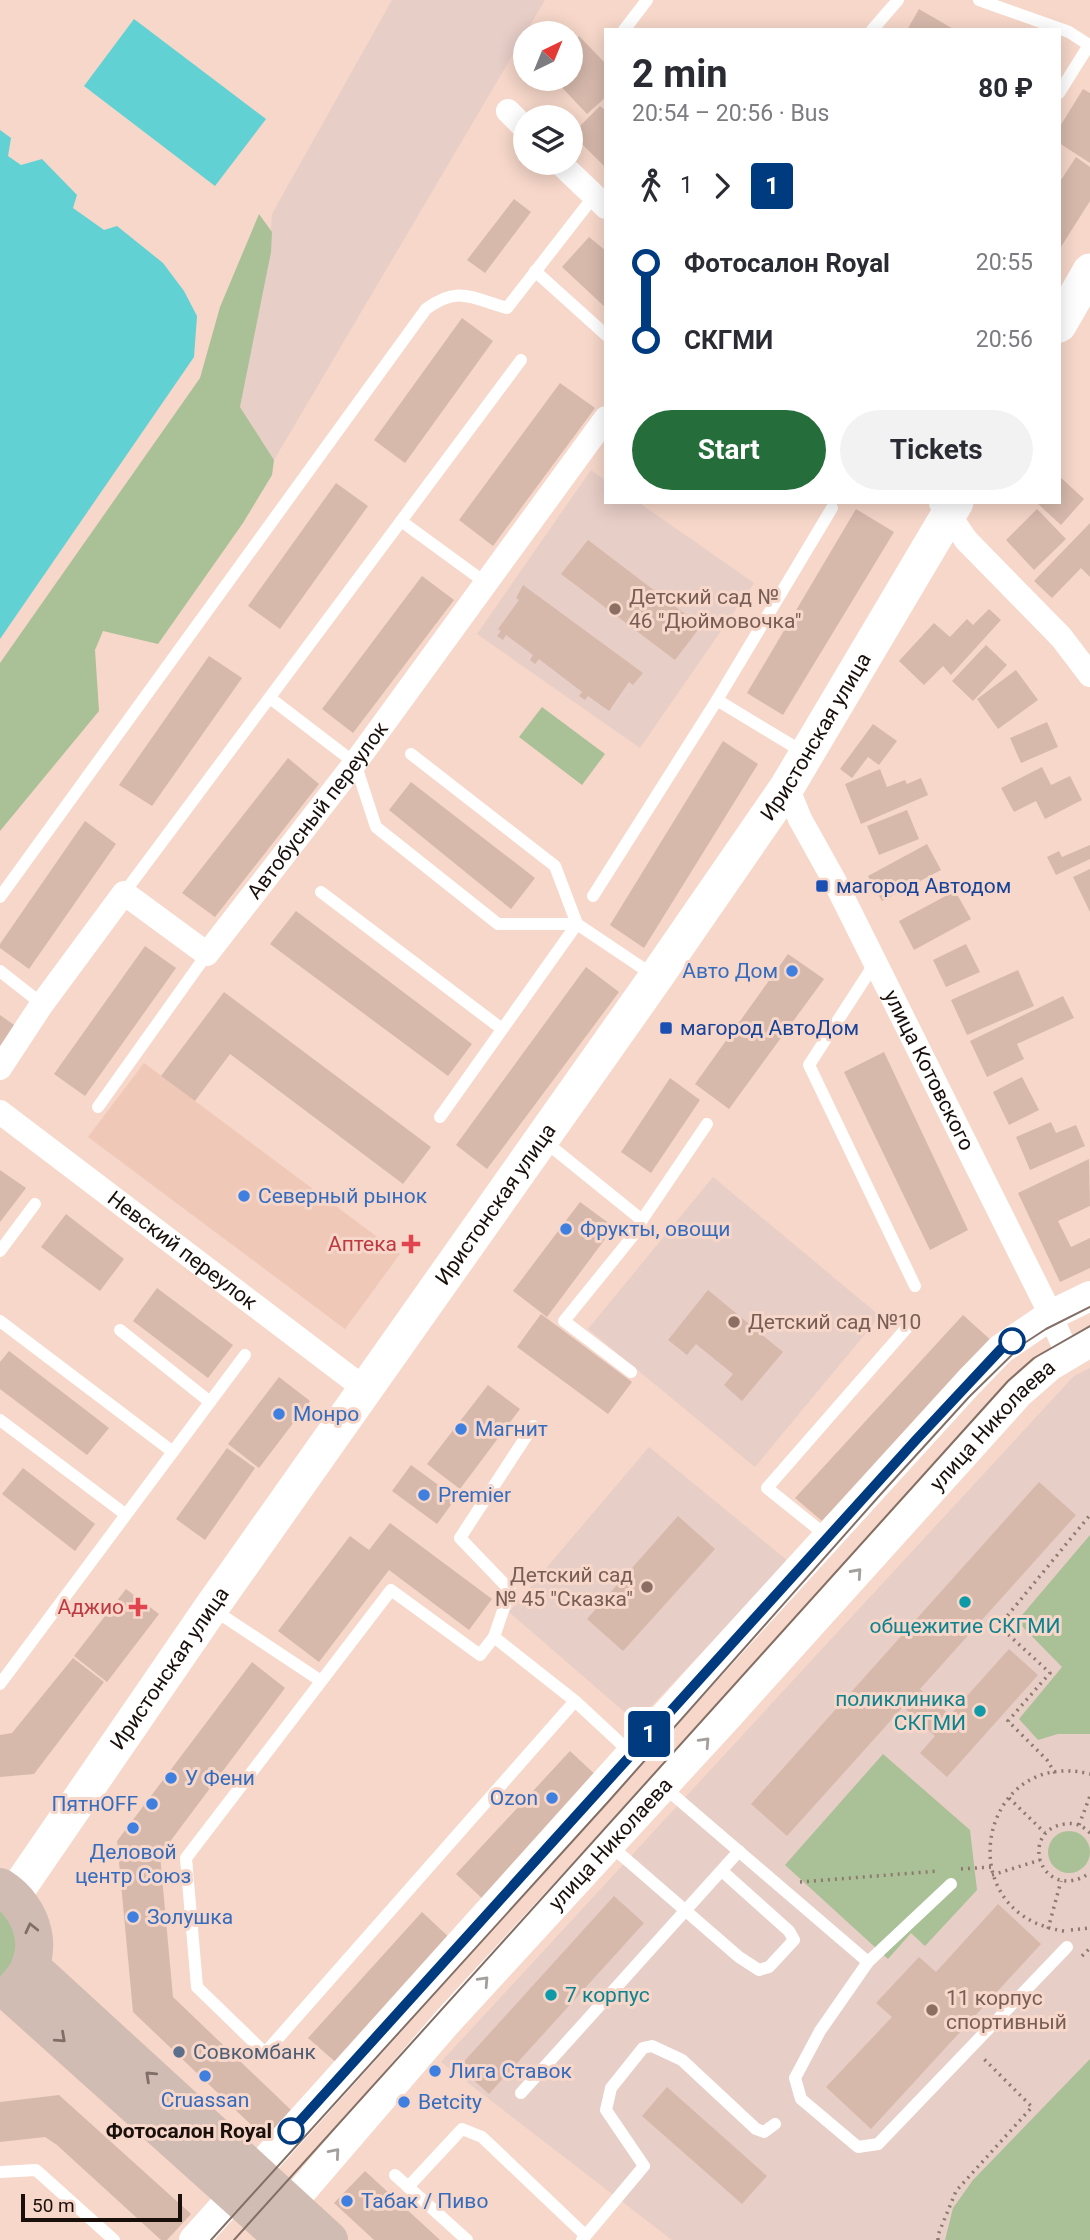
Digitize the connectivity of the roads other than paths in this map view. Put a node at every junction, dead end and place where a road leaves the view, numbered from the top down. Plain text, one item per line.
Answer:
1 (647, 0) edge
2 (898, 0) edge
3 (979, 0) edge
4 (1044, 27) edge
5 (626, 28) edge
6 (874, 28) edge
7 (1061, 30) edge
8 (1061, 90) edge
9 (573, 175) edge
10 (600, 201) edge
11 (535, 271) junction
12 (1090, 271) edge
13 (1061, 322) edge
14 (604, 333) edge
15 (521, 359) dead end
16 (604, 421) edge
17 (949, 506) edge
18 (832, 508) dead end
19 (401, 521) junction
20 (486, 583) junction
21 (1090, 675) edge
22 (270, 698) junction
23 (717, 700) junction
24 (411, 754) dead end
25 (807, 754) junction
26 (355, 763) junction
27 (787, 787) junction
28 (321, 892) dead end
29 (124, 893) junction
30 (593, 896) dead end
31 (0, 897) edge
32 (577, 924) junction
33 (207, 954) junction
34 (875, 962) junction
35 (0, 971) edge
36 (656, 978) junction
37 (42, 1004) junction
38 (502, 1029) junction
39 (0, 1068) edge
40 (98, 1107) dead end
41 (0, 1112) edge
42 (440, 1118) dead end
43 (707, 1124) dead end
44 (542, 1139) junction
45 (35, 1204) dead end
46 (642, 1220) junction
47 (0, 1251) edge
48 (915, 1286) dead end
49 (1090, 1296) edge
50 (1051, 1315) junction
51 (0, 1321) edge
52 (911, 1323) dead end
53 (120, 1330) dead end
54 (1079, 1349) edge
55 (245, 1355) dead end
56 (631, 1372) dead end
57 (365, 1389) junction
58 (210, 1402) junction
59 (0, 1420) edge
60 (533, 1426) dead end
61 (173, 1452) junction
62 (125, 1514) junction
63 (825, 1540) junction
64 (211, 1608) junction
65 (494, 1637) junction
66 (321, 1681) junction
67 (0, 1684) edge
68 (575, 1701) junction
69 (632, 1754) junction
70 (664, 1786) junction
71 (739, 1851) junction
72 (619, 1853) dead end
73 (722, 1871) junction
74 (951, 1884) dead end
75 (7, 1891) edge
76 (685, 1912) junction
77 (1067, 1947) dead end
78 (868, 1962) junction
79 (13, 1986) edge
80 (521, 2093) dead end
81 (775, 2124) dead end
82 (0, 2172) edge
83 (395, 2175) dead end
84 (245, 2183) junction
85 (408, 2187) junction
86 (276, 2228) edge
87 (583, 2237) edge
88 (114, 2240) edge
89 (194, 2240) edge
90 (329, 2240) edge
91 (467, 2240) edge

1 - 5 lane
2 - 6 lane
3 - 4 lane
7 - 8 lane
9 - 10 street
10 - 11 lane
11 - 14 lane
11 - 31 lane
12 - 13 main road
15 - 19 lane
16 - 20 street, Автобусный переулок
17 - 21 street
17 - 25 main road, Иристонская улица
18 - 23 lane
19 - 20 lane
19 - 22 lane
20 - 26 street, Автобусный переулок
22 - 26 lane
22 - 29 lane
23 - 25 lane
23 - 30 lane
24 - 32 lane
25 - 27 main road, Иристонская улица
26 - 32 lane
26 - 33 street, Автобусный переулок
27 - 34 street, улица Котовского
27 - 36 main road, Иристонская улица
28 - 38 lane
29 - 33 street
29 - 37 street
32 - 36 lane
32 - 38 lane
33 - 40 lane
34 - 48 lane
34 - 50 street, улица Котовского
35 - 37 lane
36 - 44 main road, Иристонская улица
37 - 39 street
38 - 42 lane
41 - 57 street, Невский переулок
43 - 46 lane
44 - 46 lane
44 - 57 main road, Иристонская улица
45 - 47 lane
46 - 56 lane
49 - 50 street, улица Николаева
50 - 54 street, улица Котовского
50 - 63 street, улица Николаева
51 - 61 lane
52 - 63 lane
53 - 58 lane
70 -> 54 street, улица Николаева
55 - 58 lane
57 - 64 main road, Иристонская улица
58 - 61 lane
59 - 62 lane
60 - 65 lane
61 - 62 lane
62 - 67 lane
63 - 69 street, улица Николаева
64 - 66 lane
64 - 75 main road, Иристонская улица
65 - 66 lane
65 - 68 lane
66 - 68 lane
68 - 69 lane
69 - 84 street, улица Николаева
70 - 71 lane
86 -> 70 street, улица Николаева
71 - 73 lane
71 - 78 lane
72 - 76 lane
73 - 76 lane
73 - 76 lane
74 - 78 lane
79 -> 75 main road
76 - 80 lane
77 - 78 lane
79 - 84 main road
81 - 87 lane
82 - 88 lane
83 - 85 lane
84 - 86 main road
84 - 89 street, улица Николаева
85 - 87 lane
85 - 91 lane
86 - 90 main road

